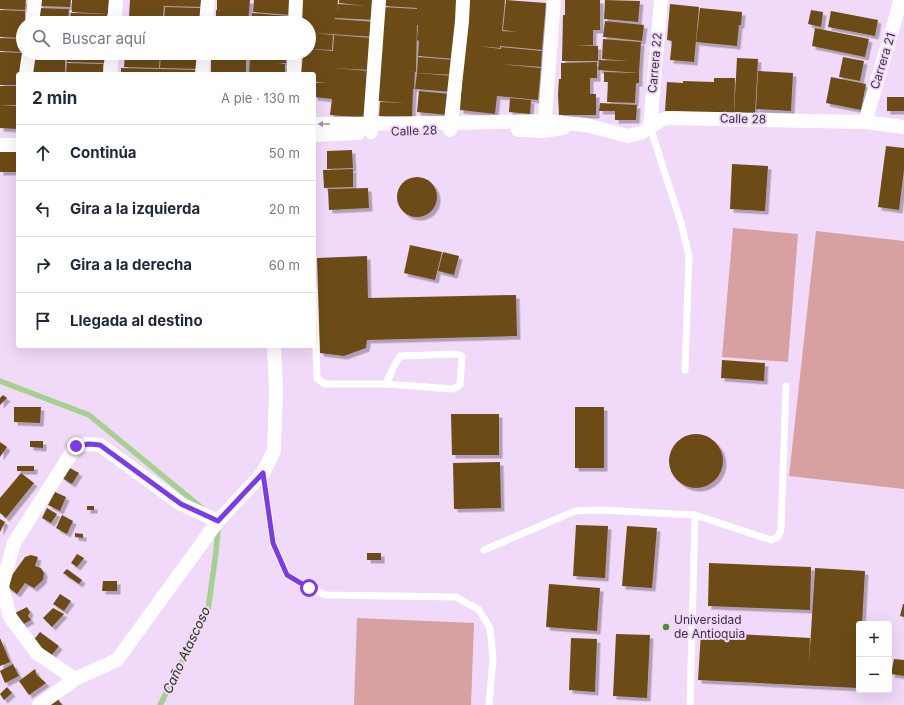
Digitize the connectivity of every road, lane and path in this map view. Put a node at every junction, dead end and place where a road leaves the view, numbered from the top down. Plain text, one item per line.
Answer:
1 (35, 0) edge
2 (116, 0) edge
3 (208, 0) edge
4 (296, 0) edge
5 (379, 0) edge
6 (463, 0) edge
7 (554, 0) edge
8 (661, 0) edge
9 (900, 0) edge
10 (33, 16) edge
11 (115, 16) edge
12 (207, 16) edge
13 (295, 16) edge
14 (28, 60) edge
15 (111, 60) edge
16 (203, 60) edge
17 (294, 60) edge
18 (26, 72) edge
19 (110, 72) edge
20 (202, 72) edge
21 (294, 72) edge
22 (865, 122) junction
23 (316, 124) edge
24 (450, 126) junction
25 (544, 126) junction
26 (650, 127) junction
27 (904, 127) edge
28 (371, 128) junction
29 (316, 135) edge
30 (0, 136) edge
31 (16, 136) edge
32 (0, 145) edge
33 (16, 145) edge
34 (274, 348) edge
35 (316, 348) edge
36 (684, 370) dead end
37 (386, 384) junction
38 (786, 386) dead end
39 (263, 473) junction
40 (695, 515) junction
41 (218, 521) junction
42 (484, 550) dead end
43 (75, 679) junction
44 (40, 705) edge
45 (489, 705) edge
46 (690, 705) edge

1 - 10 street
2 - 11 street
3 - 12 street
4 - 13 street
5 - 28 street
6 - 24 street
7 - 25 street
8 - 26 street, Carrera 22
9 - 22 street, Carrera 21
14 - 18 street
15 - 19 street
16 - 20 street
17 - 21 street
22 - 26 street, Calle 28
22 - 27 street, Calle 28
28 -> 23 street, Calle 28
24 - 25 street, Calle 28
24 - 28 street, Calle 28
25 - 26 street, Calle 28
26 - 36 lane
28 - 29 street, Calle 28
30 - 31 street
32 - 33 street
34 - 39 street
35 - 37 lane
37 - 37 lane
38 - 40 lane
39 - 41 street
39 - 45 lane
40 - 42 lane
40 - 46 lane
41 - 43 street
41 - 43 street
43 - 44 street

